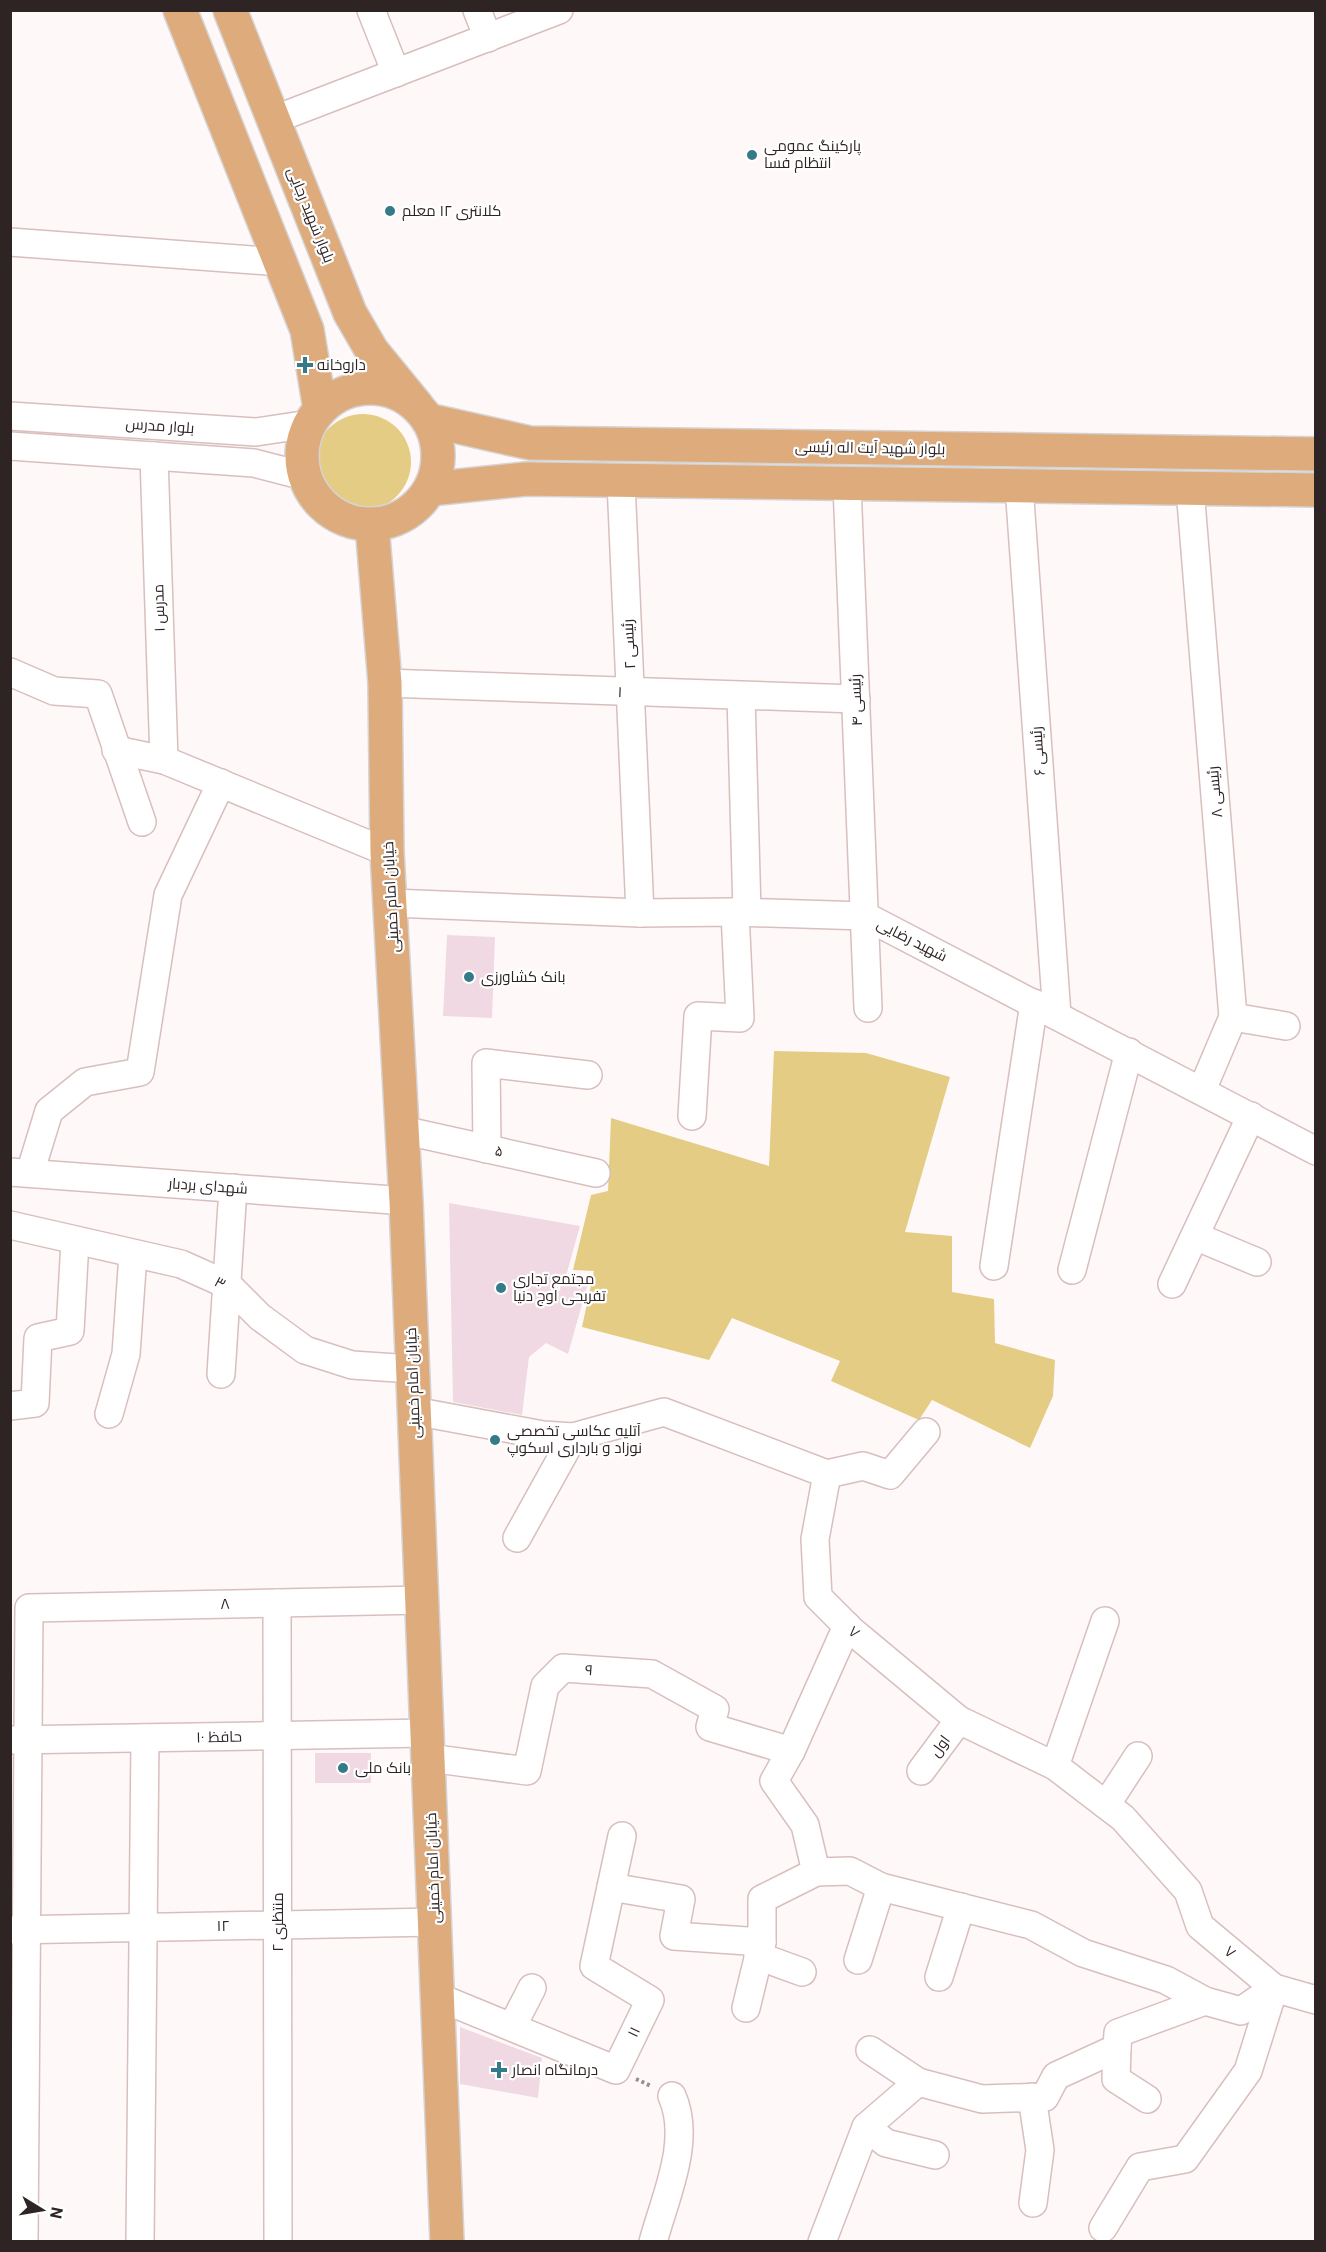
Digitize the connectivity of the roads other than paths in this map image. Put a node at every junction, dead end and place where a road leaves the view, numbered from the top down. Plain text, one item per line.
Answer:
1 (180, 10) edge
2 (230, 10) edge
3 (371, 10) edge
4 (477, 10) edge
5 (559, 10) edge
6 (488, 38) junction
7 (396, 73) junction
8 (273, 120) junction
9 (230, 135) junction
10 (10, 242) edge
11 (280, 262) junction
12 (422, 413) junction
13 (10, 416) edge
14 (315, 416) junction
15 (10, 446) edge
16 (1316, 454) edge
17 (154, 456) junction
18 (304, 476) junction
19 (621, 482) junction
20 (847, 485) junction
21 (1019, 486) junction
22 (430, 489) junction
23 (1190, 489) junction
24 (1316, 490) edge
25 (372, 525) junction
26 (10, 672) edge
27 (385, 683) junction
28 (631, 693) junction
29 (741, 696) junction
30 (856, 699) junction
31 (116, 750) junction
32 (164, 760) junction
33 (221, 783) junction
34 (142, 822) dead end
35 (387, 852) junction
36 (392, 903) junction
37 (741, 912) junction
38 (640, 913) junction
39 (865, 916) junction
40 (868, 1008) dead end
41 (1046, 1009) junction
42 (1233, 1017) junction
43 (1286, 1026) dead end
44 (1129, 1052) junction
45 (588, 1075) dead end
46 (1202, 1090) junction
47 (692, 1116) dead end
48 (1251, 1116) junction
49 (402, 1130) junction
50 (487, 1149) junction
51 (1316, 1151) edge
52 (20, 1172) edge
53 (596, 1173) dead end
54 (233, 1188) junction
55 (405, 1201) junction
56 (10, 1225) edge
57 (1195, 1236) junction
58 (75, 1241) junction
59 (133, 1254) junction
60 (1257, 1262) dead end
61 (994, 1266) dead end
62 (1072, 1270) dead end
63 (1172, 1284) dead end
64 (228, 1285) junction
65 (412, 1369) junction
66 (221, 1374) dead end
67 (10, 1406) edge
68 (414, 1411) junction
69 (109, 1413) dead end
70 (926, 1432) dead end
71 (573, 1437) junction
72 (827, 1474) junction
73 (517, 1538) dead end
74 (422, 1600) junction
75 (277, 1603) junction
76 (1105, 1621) dead end
77 (847, 1626) junction
78 (959, 1720) junction
79 (278, 1736) junction
80 (145, 1738) junction
81 (19, 1740) edge
82 (428, 1745) junction
83 (790, 1751) junction
84 (1138, 1756) dead end
85 (1055, 1766) junction
86 (921, 1772) dead end
87 (1106, 1805) junction
88 (622, 1836) dead end
89 (816, 1872) junction
90 (611, 1887) junction
91 (881, 1887) junction
92 (961, 1907) junction
93 (435, 1922) junction
94 (278, 1925) junction
95 (142, 1927) junction
96 (18, 1930) edge
97 (760, 1949) junction
98 (858, 1960) dead end
99 (802, 1972) dead end
100 (939, 1977) dead end
101 (532, 1988) dead end
102 (1274, 1989) junction
103 (438, 1996) junction
104 (1316, 2000) edge
105 (1205, 2001) junction
106 (746, 2008) dead end
107 (512, 2027) junction
108 (1117, 2048) junction
109 (870, 2050) dead end
110 (918, 2082) junction
111 (672, 2096) road end
112 (1032, 2097) junction
113 (1147, 2099) dead end
114 (866, 2127) junction
115 (935, 2155) dead end
116 (1033, 2203) dead end
117 (1103, 2228) dead end
118 (24, 2241) edge
119 (140, 2241) edge
120 (278, 2241) edge
121 (447, 2241) edge
122 (653, 2241) edge
123 (822, 2241) edge

1 - 9 main road
2 - 8 main road, بلوار شهید رجایی
3 - 7 street
4 - 6 street
5 - 6 street
6 - 7 street
7 - 8 street
8 - 9 main road
8 - 12 main road, بلوار شهید رجایی
9 - 11 main road
10 - 11 street
11 - 14 main road
12 - 14 main road
12 - 16 main road, بلوار شهید آیت اله رئیسی
12 - 22 main road
13 - 14 street, بلوار مدرس
14 - 18 main road
15 - 17 street, بلوار مدرس
17 - 18 street, بلوار مدرس
17 - 32 street, مدرس ۱
18 - 25 main road
19 - 20 main road
19 - 22 main road
19 - 28 street, رئیسی ۲
20 - 21 main road
20 - 30 street, رئیسی ۴
21 - 23 main road
21 - 41 street, رئیسی ۶
22 - 25 main road
23 - 24 main road
23 - 42 street, رئیسی ۸
25 - 27 main road, خیابان امام خمینی
26 - 31 street
27 - 28 street, ۱
27 - 35 main road, خیابان امام خمینی
28 - 29 street, ۱
28 - 38 street, رئیسی ۲
29 - 30 street, ۱
29 - 37 street
30 - 39 street, رئیسی ۴
31 - 32 street
31 - 34 street
32 - 33 street
33 - 35 street
33 - 52 street
35 - 36 main road, خیابان امام خمینی
36 - 38 street, شهید رضایی
36 - 49 main road, خیابان امام خمینی
37 - 38 street, شهید رضایی
37 - 39 street, شهید رضایی
37 - 47 street
39 - 40 street, رئیسی ۴
39 - 41 street, شهید رضایی
41 - 44 street, شهید رضایی
41 - 61 street, رئیسی ۶
42 - 43 street
42 - 46 street, رئیسی ۸
44 - 46 street, شهید رضایی
44 - 62 street
45 - 50 street
46 - 48 street, شهید رضایی
48 - 51 street, شهید رضایی
48 - 57 street
49 - 50 street, ۵
49 - 55 main road, خیابان امام خمینی
50 - 53 street, ۵
52 - 54 street, شهدای بردبار
54 - 55 street, شهدای بردبار
54 - 64 street
55 - 65 main road, خیابان امام خمینی
56 - 58 street, ۳
57 - 60 street
57 - 63 street
58 - 59 street, ۳
58 - 67 street
59 - 64 street, ۳
59 - 69 street
64 - 65 street, ۳
64 - 66 street
65 - 68 main road, خیابان امام خمینی
68 - 71 street
68 - 74 main road, خیابان امام خمینی
70 - 72 street
71 - 72 street
71 - 73 street
72 - 77 street, ۷
74 - 75 street, ۸
74 - 82 main road, خیابان امام خمینی
75 - 79 street, منتظری ۲
75 - 81 street, ۸
76 - 85 street
77 - 78 street, ۷
77 - 83 street
78 - 85 street, ۷
78 - 86 street, اول
79 - 80 street, حافظ ۱۰
79 - 82 street, حافظ ۱۰
79 - 94 street, منتظری ۲
80 - 81 street, حافظ ۱۰
80 - 95 street
81 - 96 street
82 - 83 street, ۹
82 - 93 main road, خیابان امام خمینی
83 - 89 street
84 - 87 street
85 - 87 street, ۷
87 - 102 street, ۷
88 - 90 street, ۱۱
89 - 91 street
89 - 97 street
90 - 97 street
90 - 107 street, ۱۱
91 - 92 street
91 - 98 street
92 - 100 street
92 - 105 street
93 - 94 street, ۱۲
93 - 103 main road, خیابان امام خمینی
94 - 95 street, ۱۲
94 - 120 street, منتظری ۲
95 - 96 street, ۱۲
95 - 119 street
96 - 118 street
97 - 99 street
97 - 106 street
101 - 107 street
102 - 104 street, ۷
102 - 105 street
102 - 117 street
103 - 107 street
103 - 121 main road, خیابان امام خمینی
105 - 108 street
108 - 112 street
108 - 113 street
109 - 110 street
110 - 112 street
110 - 114 street
111 - 122 street
112 - 116 street
114 - 115 street
114 - 123 street

